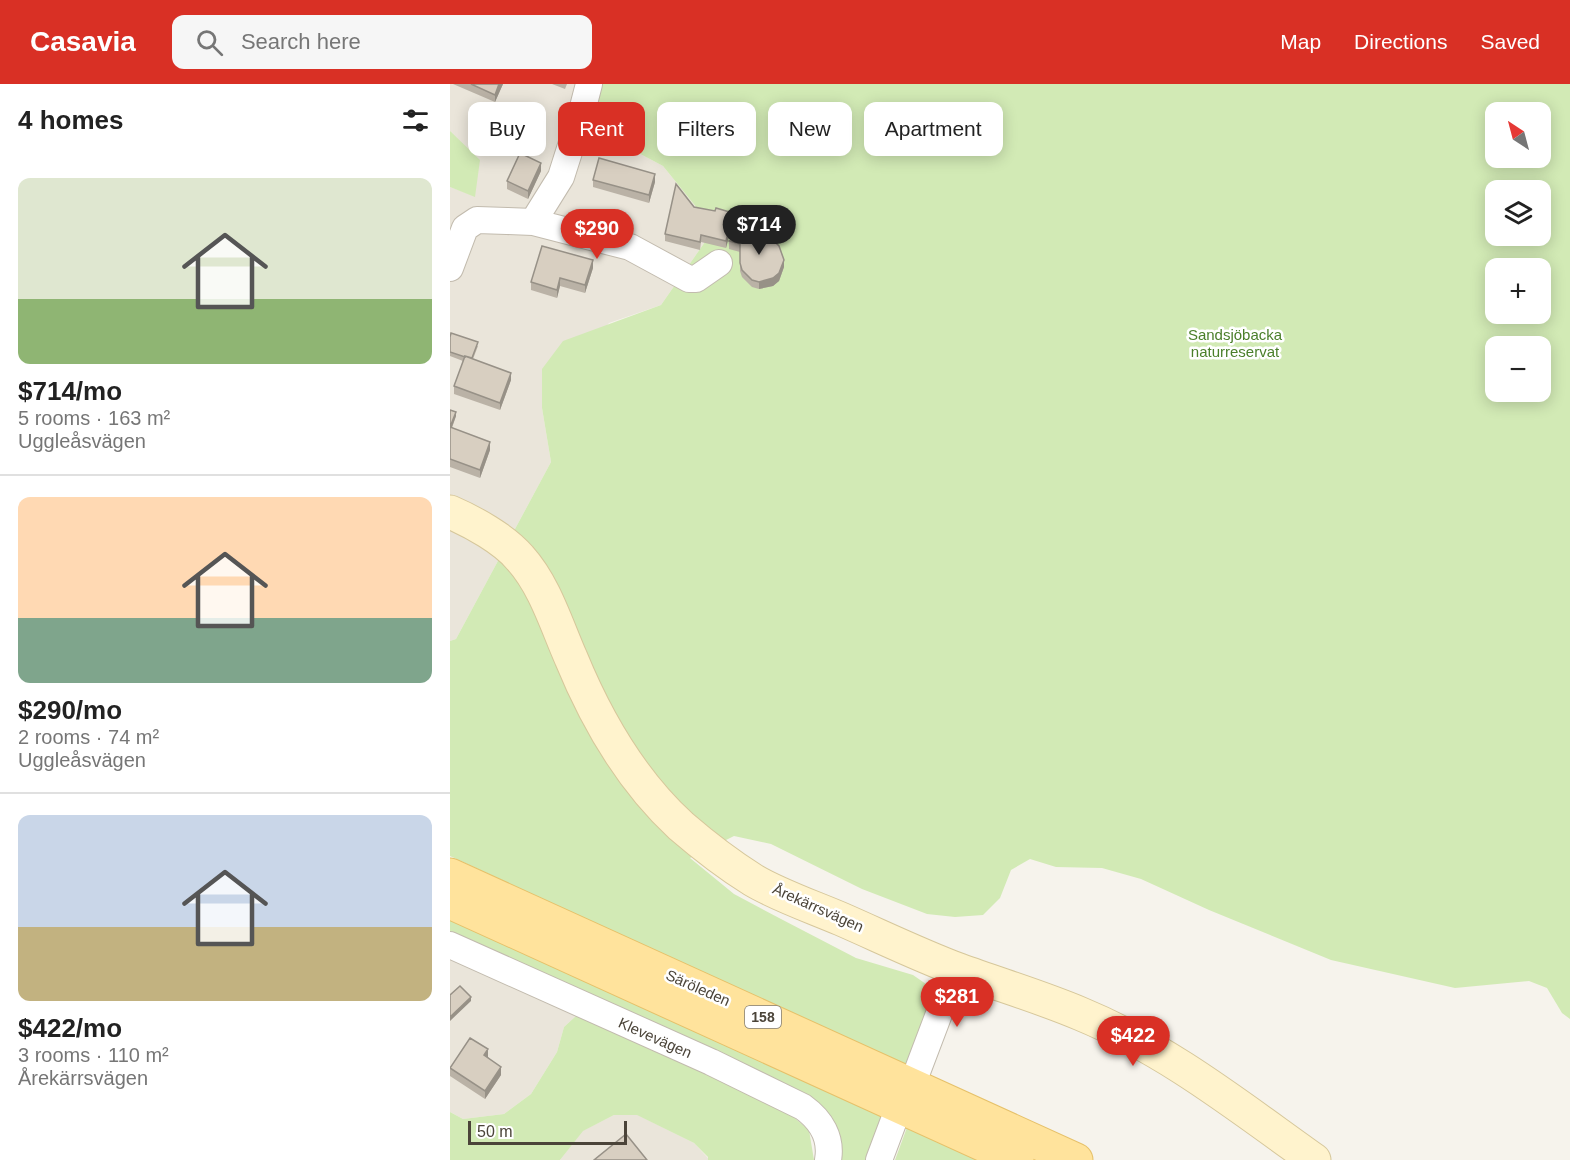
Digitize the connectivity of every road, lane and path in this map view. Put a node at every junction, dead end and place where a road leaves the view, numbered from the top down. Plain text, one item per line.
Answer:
1 (589, 84) edge
2 (533, 222) junction
3 (719, 263) dead end
4 (450, 267) edge
5 (450, 512) edge
6 (450, 875) edge
7 (450, 902) edge
8 (450, 945) edge
9 (956, 969) junction
10 (917, 1072) dead end
11 (894, 1120) dead end
12 (828, 1160) edge
13 (879, 1160) edge
14 (1017, 1160) edge
15 (1077, 1160) edge
16 (1314, 1160) edge

1 - 2 street
2 - 3 street
2 - 4 street
5 - 9 street, Årekärrsvägen
6 - 15 main road, Säröleden / 158
7 - 14 main road, Säröleden / 158
8 - 12 street, Klevevägen
9 - 10 street
9 - 16 street, Årekärrsvägen
11 - 13 street

